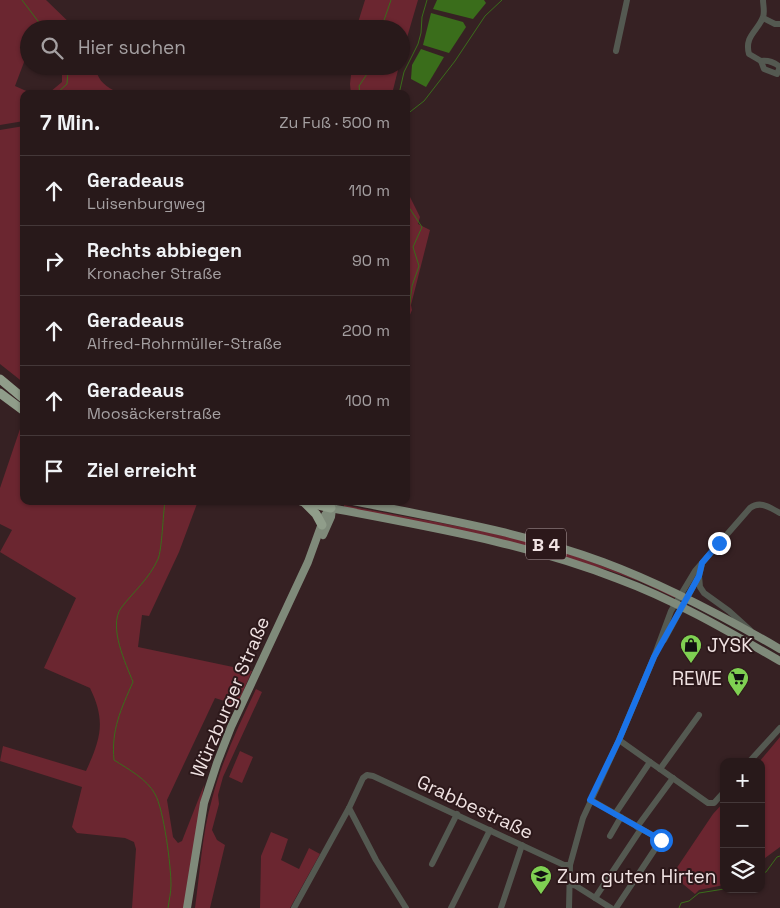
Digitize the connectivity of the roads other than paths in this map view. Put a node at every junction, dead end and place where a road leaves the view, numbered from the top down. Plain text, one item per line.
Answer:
1 (627, 0) edge
2 (764, 0) edge
3 (762, 18) junction
4 (780, 24) edge
5 (616, 51) dead end
6 (760, 61) junction
7 (780, 67) edge
8 (0, 380) edge
9 (0, 393) edge
10 (20, 395) edge
11 (20, 408) edge
12 (306, 505) edge
13 (331, 505) edge
14 (332, 505) edge
15 (336, 505) edge
16 (372, 505) edge
17 (780, 513) edge
18 (322, 525) junction
19 (308, 562) junction
20 (702, 563) junction
21 (699, 576) junction
22 (683, 596) junction
23 (679, 605) junction
24 (754, 634) junction
25 (780, 650) edge
26 (780, 662) edge
27 (699, 715) dead end
28 (780, 728) edge
29 (619, 740) junction
30 (753, 758) edge
31 (650, 762) junction
32 (660, 769) junction
33 (672, 778) junction
34 (720, 796) edge
35 (590, 800) junction
36 (349, 808) junction
37 (457, 814) junction
38 (618, 816) junction
39 (639, 828) junction
40 (490, 830) junction
41 (610, 836) dead end
42 (522, 845) junction
43 (432, 864) dead end
44 (570, 865) junction
45 (570, 884) junction
46 (595, 898) junction
47 (187, 908) edge
48 (294, 908) edge
49 (406, 908) edge
50 (451, 908) edge
51 (502, 908) edge
52 (569, 908) edge
53 (611, 908) edge
54 (616, 908) edge

1 - 5 street
2 - 3 street
3 - 4 street
3 - 6 street
6 - 7 street
6 - 7 street
8 - 10 highway
9 - 11 highway
12 - 18 highway
13 - 18 main road, Würzburger Straße
14 - 19 main road, Würzburger Straße
15 - 23 main road, B 4
16 - 22 main road, B 4
17 - 20 street
18 - 19 main road, Würzburger Straße
19 - 47 main road, Würzburger Straße
20 - 21 street
20 - 22 street
21 - 22 street
21 - 24 street, B 4
22 - 23 street
22 - 24 main road, B 4
23 - 26 main road, B 4
23 - 29 street
24 - 25 main road, B 4
27 - 32 street
28 - 30 street
29 - 31 street
29 - 35 street
31 - 32 street
31 - 38 street
32 - 33 street
33 - 34 street
33 - 39 street
35 - 38 street
35 - 44 street
36 - 37 street, Grabbestraße
36 - 48 street
36 - 49 street
37 - 40 street, Grabbestraße
37 - 43 street
38 - 39 street
38 - 41 street
39 - 46 street
39 - 54 street
40 - 42 street, Grabbestraße
40 - 50 street
42 - 44 street, Grabbestraße
42 - 51 street
44 - 45 street
45 - 46 street
45 - 52 street
46 - 53 street

